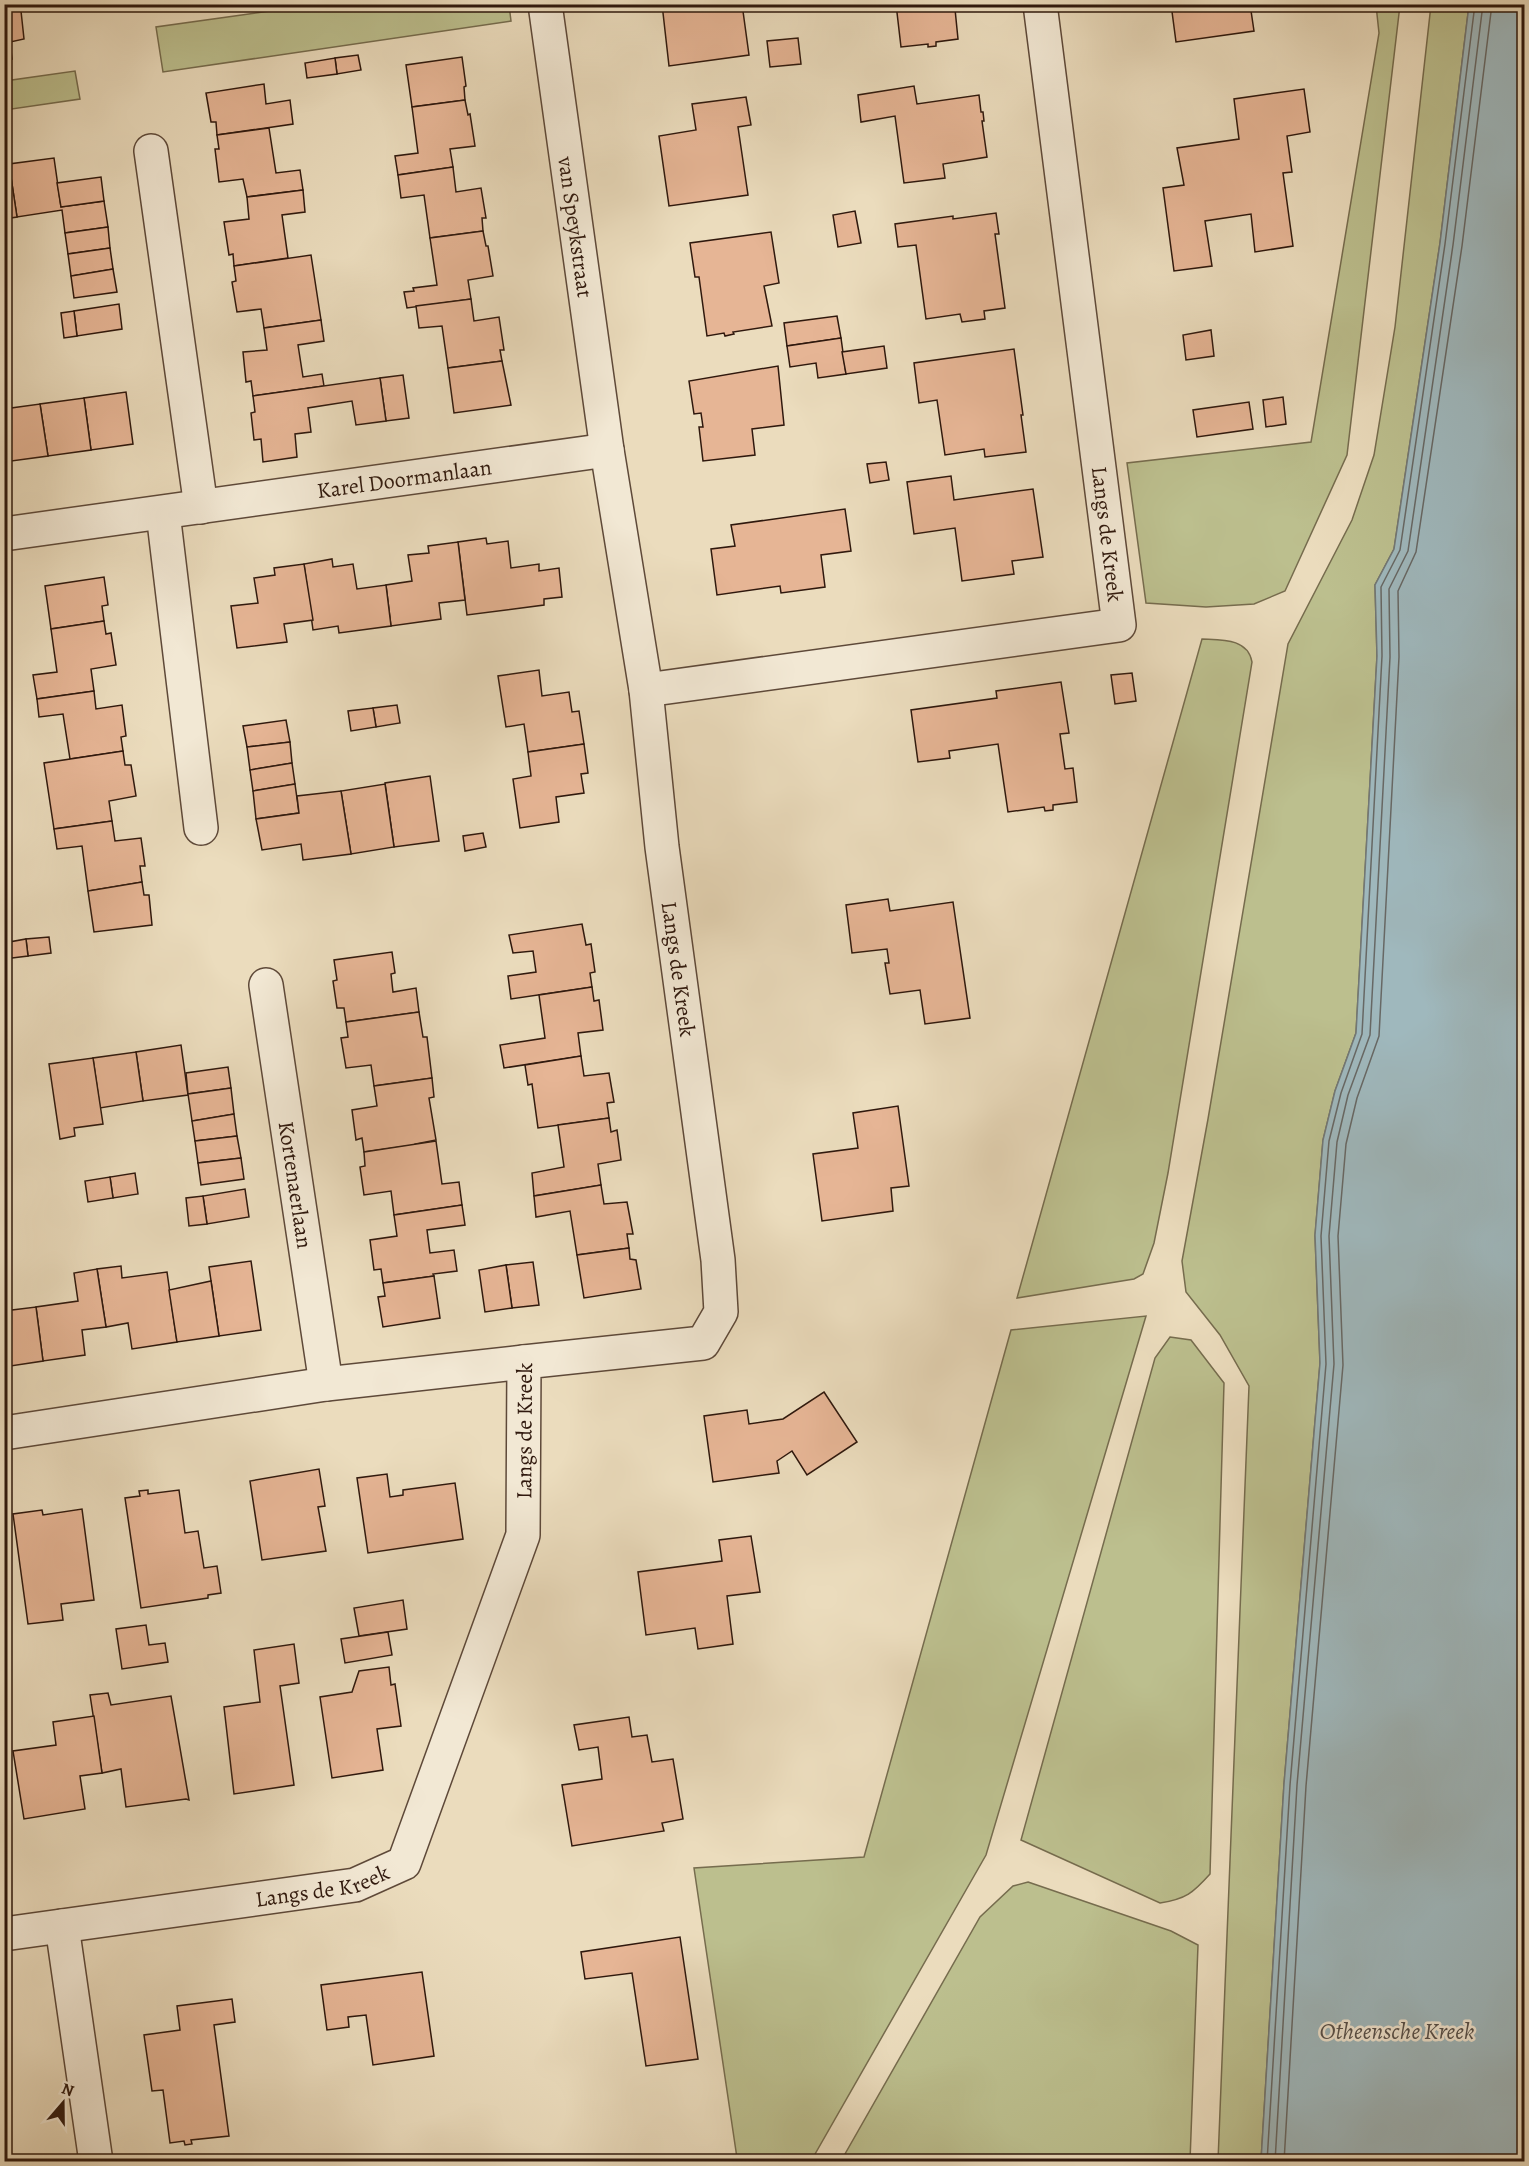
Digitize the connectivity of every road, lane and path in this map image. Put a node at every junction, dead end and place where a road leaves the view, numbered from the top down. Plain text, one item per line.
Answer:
1 (545, 4) edge
2 (1040, 4) edge
3 (151, 151) dead end
4 (607, 450) junction
5 (201, 507) junction
6 (163, 513) junction
7 (4, 534) edge
8 (646, 690) junction
9 (201, 828) dead end
10 (266, 985) dead end
11 (524, 1362) junction
12 (326, 1384) junction
13 (4, 1433) edge
14 (62, 1926) junction
15 (4, 1934) edge
16 (96, 2162) edge

1 - 4 street, van Speykstraat
2 - 8 street, Langs de Kreek
3 - 5 street
4 - 5 street, Karel Doormanlaan
4 - 8 street, Langs de Kreek
5 - 6 street, Karel Doormanlaan
6 - 7 street, Karel Doormanlaan
6 - 9 street
8 - 11 street, Langs de Kreek
10 - 12 street, Kortenaerlaan
11 - 12 street
11 - 14 street, Langs de Kreek
12 - 13 street
14 - 15 street, Langs de Kreek
14 - 16 street

